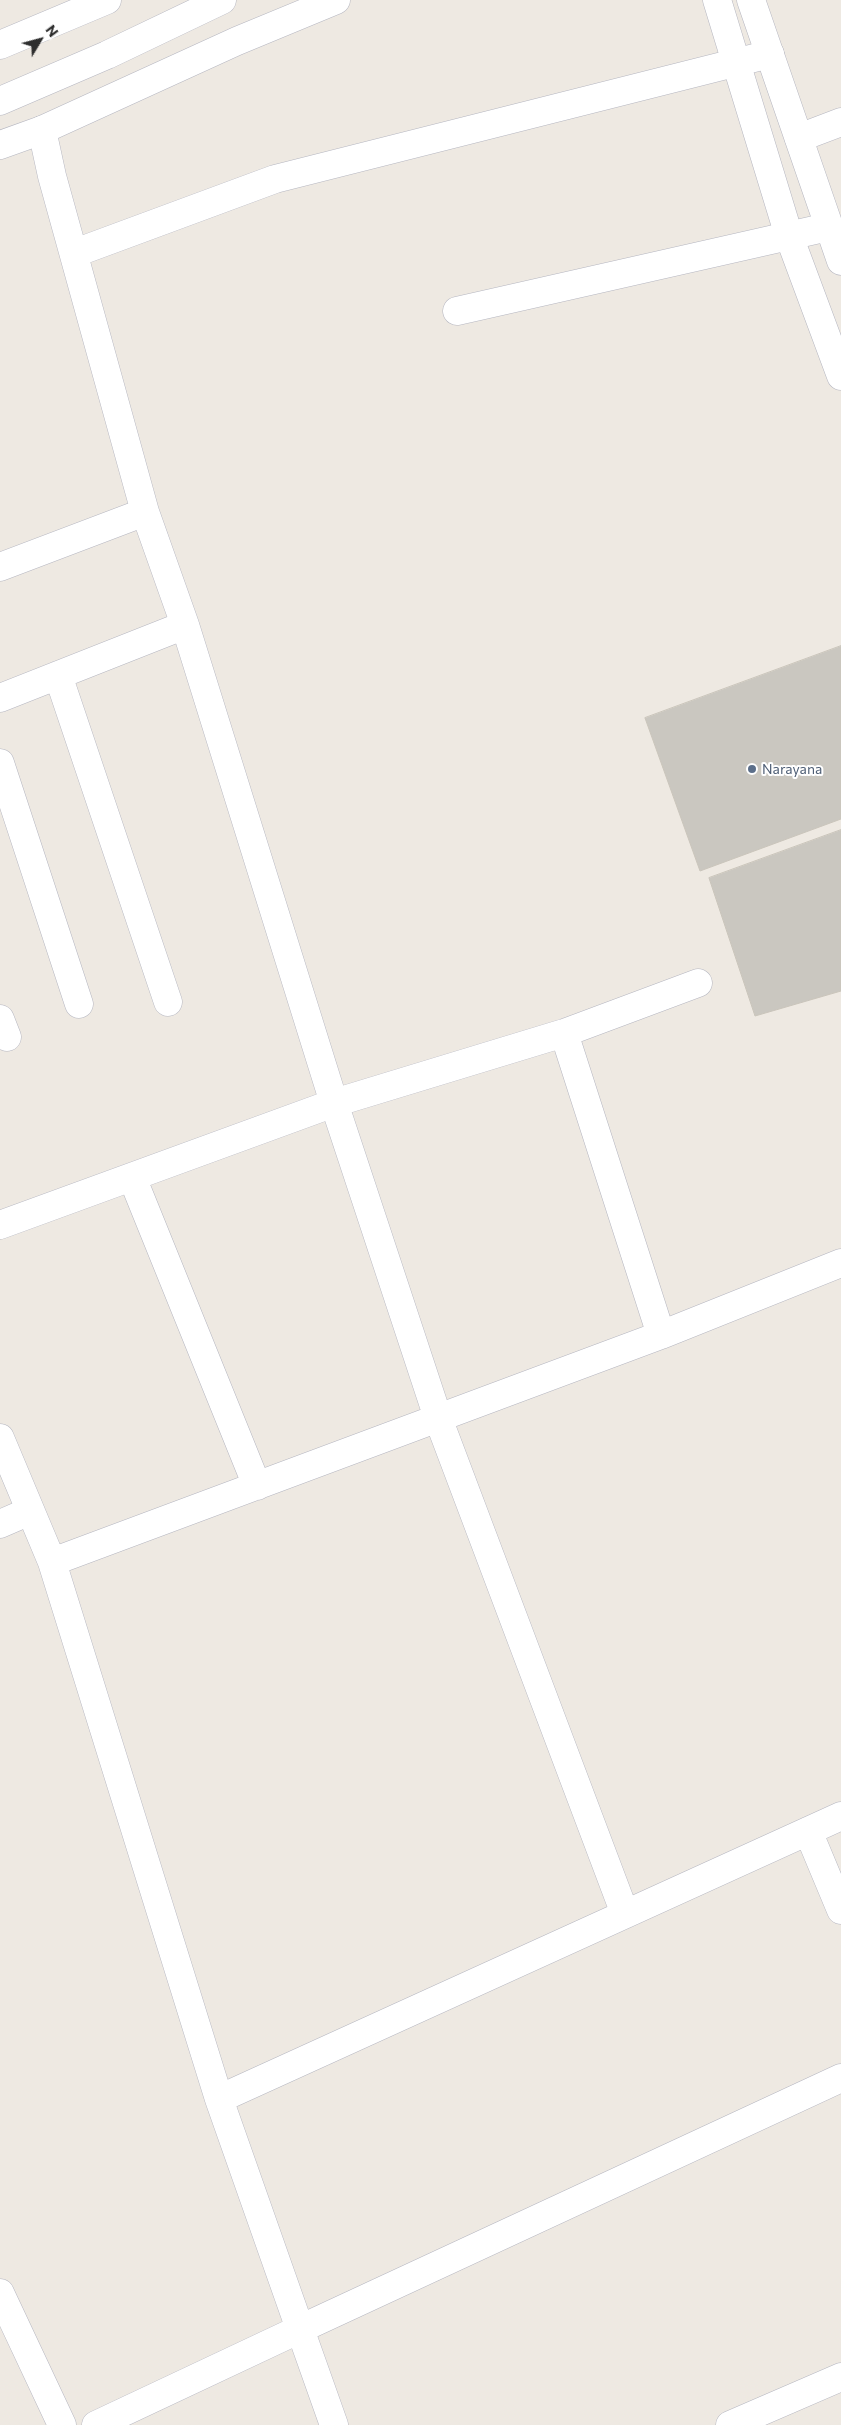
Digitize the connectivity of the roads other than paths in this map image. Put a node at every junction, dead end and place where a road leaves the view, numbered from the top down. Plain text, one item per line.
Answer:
1 (107, 0) edge
2 (222, 0) edge
3 (336, 0) edge
4 (717, 0) edge
5 (751, 0) edge
6 (0, 45) edge
7 (770, 54) junction
8 (737, 62) junction
9 (0, 101) edge
10 (841, 122) edge
11 (42, 130) junction
12 (800, 138) junction
13 (0, 145) edge
14 (828, 227) junction
15 (789, 236) junction
16 (75, 254) junction
17 (841, 261) edge
18 (457, 311) dead end
19 (841, 376) edge
20 (145, 512) junction
21 (0, 567) edge
22 (185, 625) junction
23 (58, 675) junction
24 (0, 698) edge
25 (0, 763) edge
26 (698, 983) dead end
27 (168, 1002) dead end
28 (79, 1004) dead end
29 (564, 1033) junction
30 (334, 1103) junction
31 (132, 1177) junction
32 (0, 1225) edge
33 (841, 1263) edge
34 (662, 1335) junction
35 (438, 1418) junction
36 (0, 1438) edge
37 (257, 1486) junction
38 (30, 1511) junction
39 (0, 1524) edge
40 (52, 1562) junction
41 (841, 1816) edge
42 (808, 1832) junction
43 (841, 1910) edge
44 (625, 1914) junction
45 (841, 2078) edge
46 (219, 2100) junction
47 (0, 2293) edge
48 (300, 2329) junction
49 (841, 2377) edge
50 (62, 2425) edge
51 (96, 2425) edge
52 (334, 2425) edge
53 (730, 2425) edge

1 - 6 street
2 - 9 street
3 - 11 street
4 - 8 street
5 - 7 street
7 - 8 street
7 - 12 street
8 - 15 street
8 - 16 street
10 - 12 street
11 - 13 street
11 - 16 street
12 - 14 street
14 - 15 street
14 - 17 street
15 - 18 street
15 - 19 street
16 - 20 street
20 - 21 street
20 - 22 street
22 - 23 street
22 - 30 street
23 - 24 street
23 - 27 street
25 - 28 street
26 - 29 street
29 - 30 street
29 - 34 street
30 - 31 street
30 - 35 street
31 - 32 street
31 - 37 street
33 - 34 street
34 - 35 street
35 - 37 street
35 - 44 street
36 - 38 street
37 - 40 street
38 - 39 street
38 - 40 street
40 - 46 street
41 - 42 street
42 - 43 street
42 - 44 street
44 - 46 street
45 - 48 street
46 - 48 street
47 - 50 street
48 - 51 street
48 - 52 street
49 - 53 street

